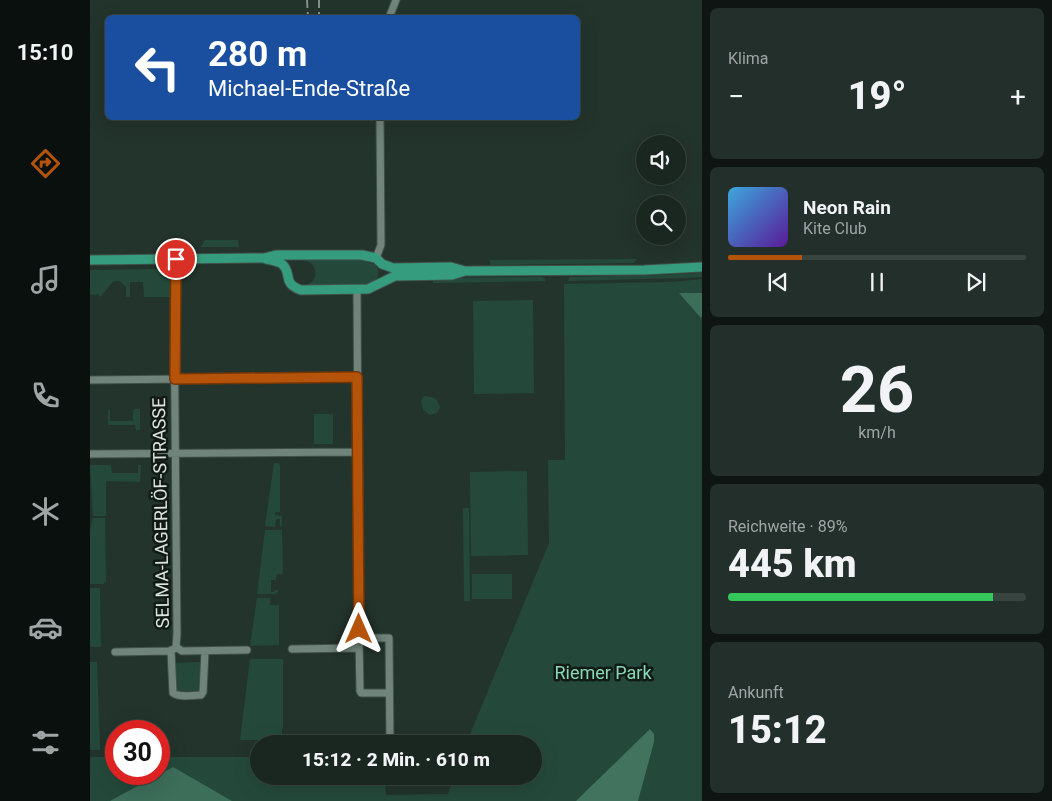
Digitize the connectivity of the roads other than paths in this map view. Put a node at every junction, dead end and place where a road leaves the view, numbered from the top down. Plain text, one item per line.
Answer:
1 (396, 0) edge
2 (390, 15) edge
3 (380, 120) edge
4 (299, 255) junction
5 (264, 258) junction
6 (176, 259) junction
7 (90, 260) edge
8 (379, 261) junction
9 (702, 267) edge
10 (286, 270) junction
11 (465, 271) junction
12 (380, 282) junction
13 (357, 290) junction
14 (357, 377) junction
15 (175, 379) junction
16 (90, 380) edge
17 (358, 452) junction
18 (90, 454) edge
19 (176, 454) junction
20 (359, 638) junction
21 (174, 648) junction
22 (359, 648) junction
23 (292, 649) dead end
24 (247, 650) dead end
25 (204, 651) junction
26 (115, 652) dead end
27 (390, 693) junction
28 (390, 735) edge

1 - 2 street
3 - 8 street
4 - 5 main road
4 - 8 main road
4 - 10 main road
5 - 6 main road
5 - 10 main road
6 - 7 main road
6 - 15 street, SELMA-LAGERLÖF-STRASSE
8 - 11 main road
8 - 12 main road
9 - 11 main road
10 - 13 main road
11 - 12 main road
12 - 13 main road
13 - 14 street
14 - 15 street
14 - 17 street
15 - 16 street
15 - 19 street, SELMA-LAGERLÖF-STRASSE
17 - 19 street
17 - 20 street
18 - 19 street
19 - 21 street, SELMA-LAGERLÖF-STRASSE
20 - 22 street
20 - 27 street
21 - 25 street
21 - 25 street, SELMA-LAGERLÖF-STRASSE
21 - 26 street
22 - 23 street
22 - 27 street
24 - 25 street
27 - 28 street

